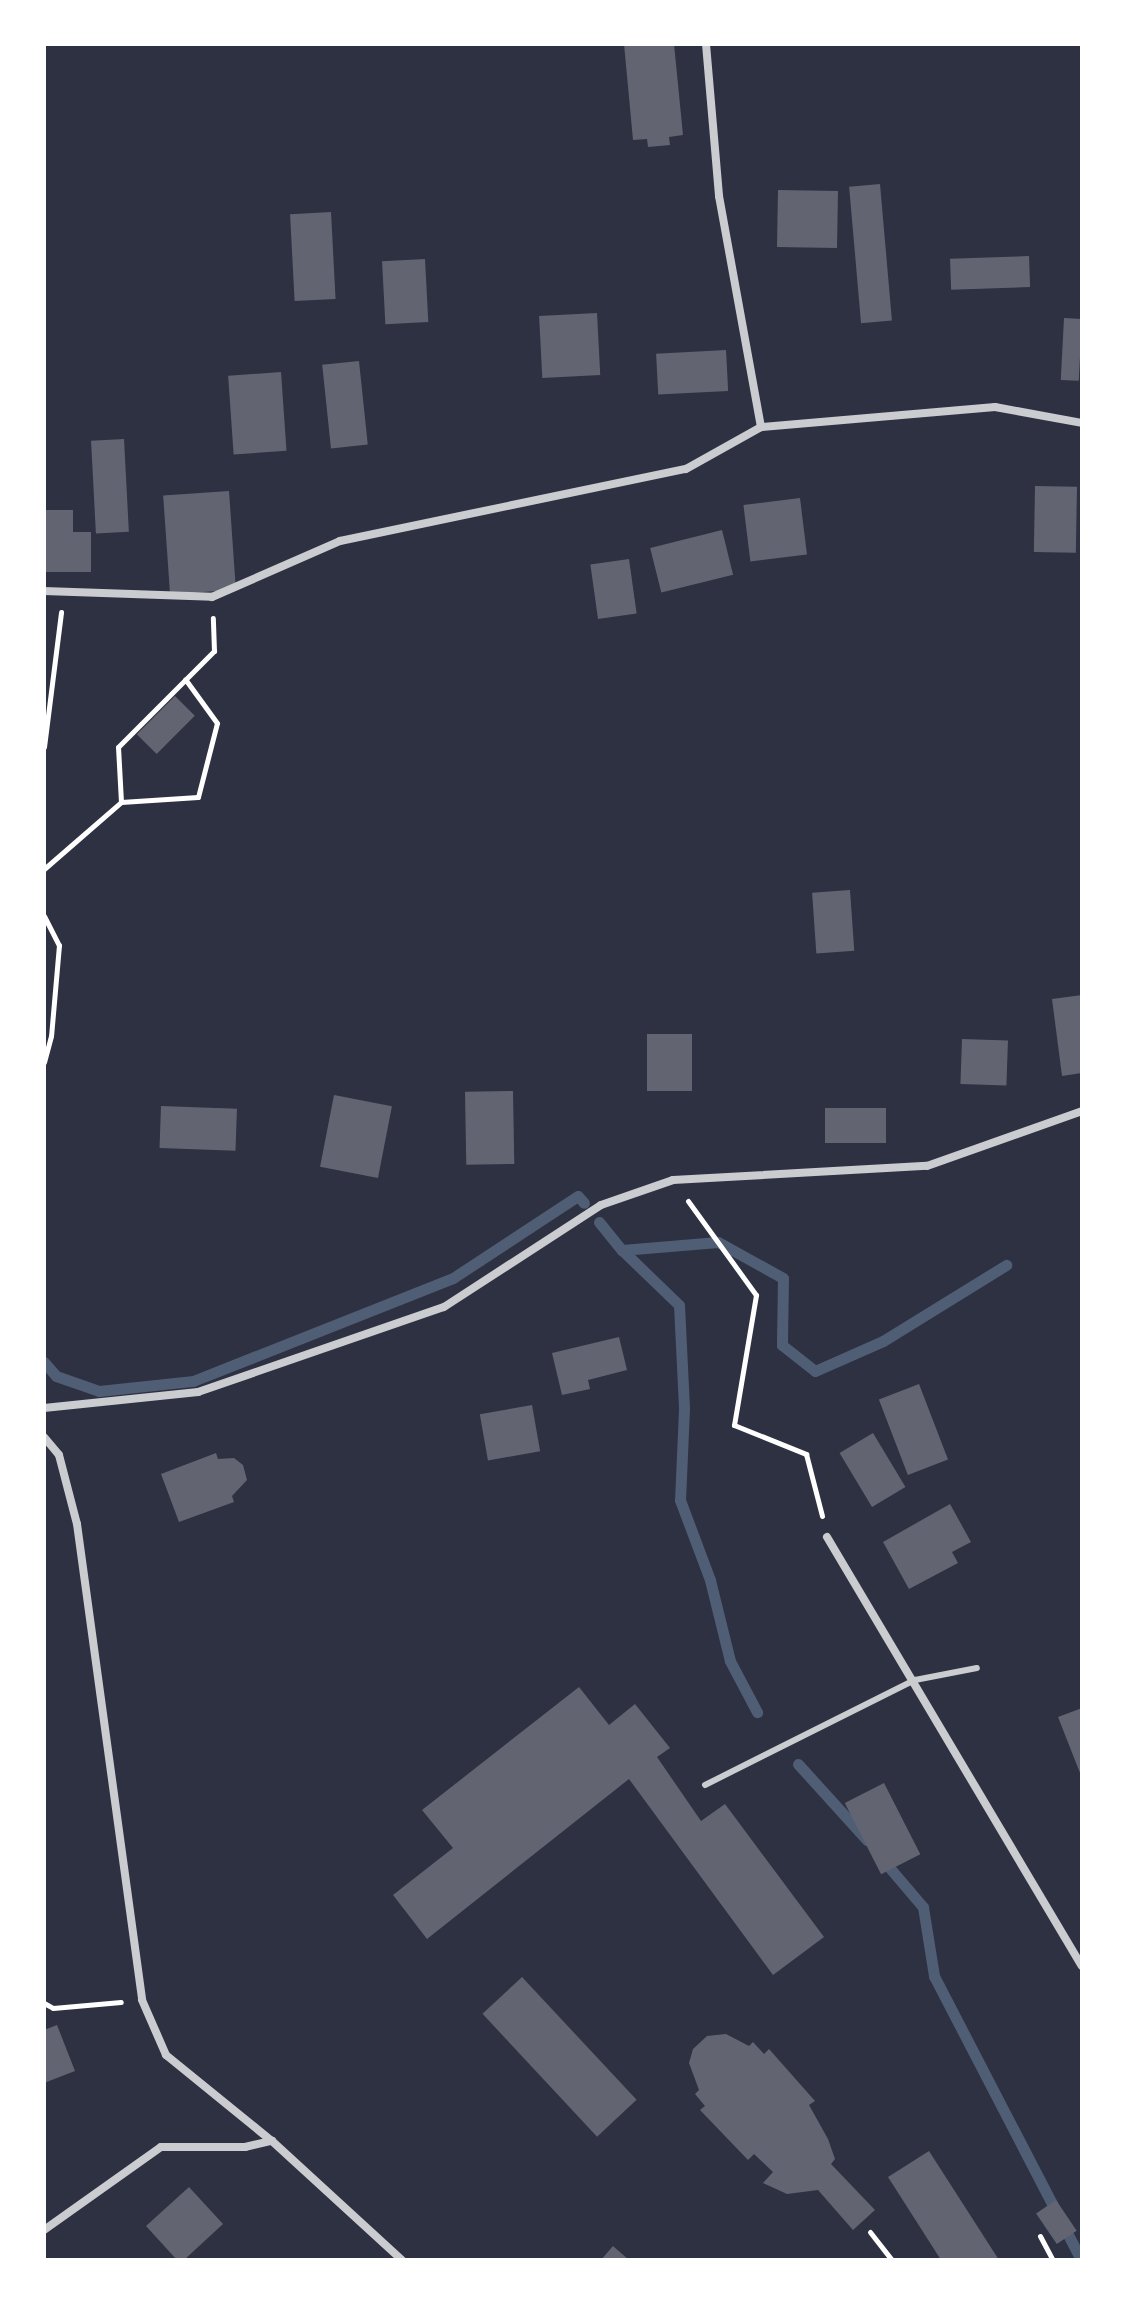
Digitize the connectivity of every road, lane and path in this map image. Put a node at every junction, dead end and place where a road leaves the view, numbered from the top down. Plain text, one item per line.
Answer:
1 (706, 44) edge
2 (1082, 423) edge
3 (761, 427) junction
4 (44, 591) edge
5 (63, 591) junction
6 (212, 597) junction
7 (185, 679) junction
8 (44, 747) edge
9 (121, 802) junction
10 (44, 869) edge
11 (44, 916) edge
12 (44, 1062) edge
13 (1082, 1111) edge
14 (673, 1180) junction
15 (44, 1408) edge
16 (44, 1437) edge
17 (827, 1537) joint
18 (977, 1668) dead end
19 (915, 1680) junction
20 (705, 1785) dead end
21 (1082, 1966) edge
22 (142, 2000) junction
23 (44, 2003) edge
24 (272, 2141) junction
25 (44, 2230) edge
26 (870, 2232) dead end
27 (1040, 2236) dead end
28 (402, 2260) edge
29 (892, 2260) edge
30 (1053, 2260) edge

1 - 3 street
2 - 3 street
3 - 6 street
4 - 5 street
5 - 6 street
5 - 8 path
6 - 7 path
7 - 9 path
7 - 9 path
9 - 10 path
11 - 12 path
13 - 14 street
14 - 15 street
14 - 17 path
16 - 22 street
17 - 19 street
18 - 19 lane
19 - 20 lane
19 - 21 street
22 - 23 path
22 - 24 street
24 - 25 street
24 - 28 street
26 - 29 path
27 - 30 path

